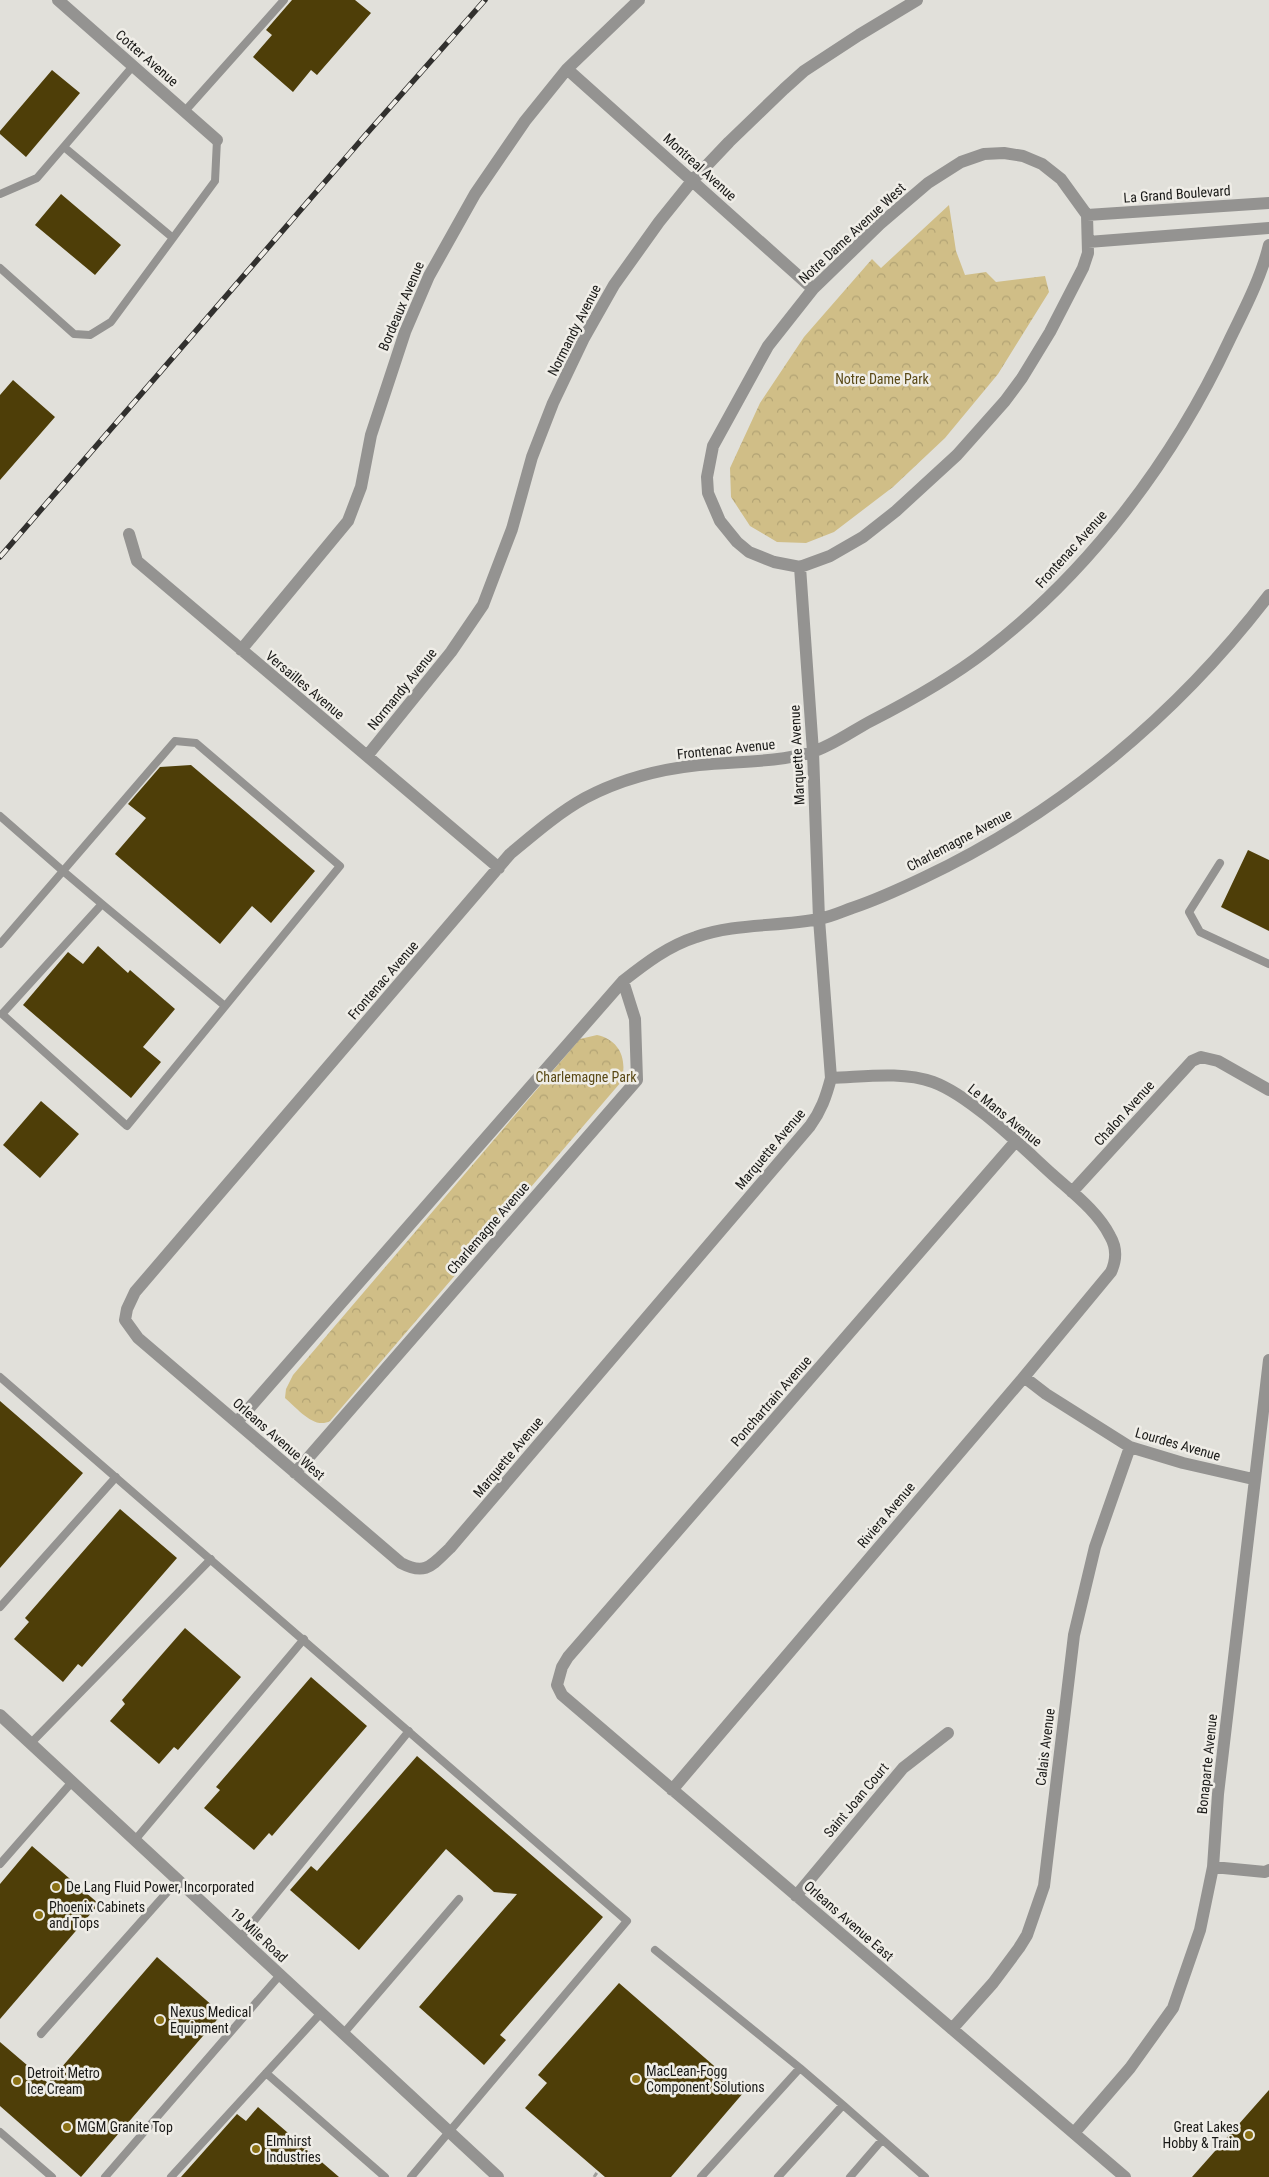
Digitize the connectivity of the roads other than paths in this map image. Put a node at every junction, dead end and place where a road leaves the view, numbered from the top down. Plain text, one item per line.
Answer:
1 (58, 0) edge
2 (284, 0) edge
3 (640, 0) edge
4 (917, 0) edge
5 (133, 66) junction
6 (567, 68) junction
7 (185, 112) junction
8 (217, 140) joint
9 (64, 147) junction
10 (692, 181) junction
11 (0, 194) edge
12 (1269, 203) edge
13 (1087, 215) junction
14 (1269, 228) edge
15 (173, 238) junction
16 (1088, 242) junction
17 (1269, 245) edge
18 (0, 268) edge
19 (813, 288) junction
20 (129, 534) dead end
21 (800, 567) junction
22 (1269, 595) edge
23 (240, 650) junction
24 (813, 752) junction
25 (367, 756) junction
26 (0, 816) edge
27 (1220, 863) dead end
28 (498, 868) junction
29 (64, 871) junction
30 (102, 904) junction
31 (819, 919) junction
32 (0, 944) edge
33 (1269, 964) edge
34 (623, 981) junction
35 (226, 1006) junction
36 (831, 1078) junction
37 (1269, 1090) edge
38 (1016, 1141) junction
39 (1072, 1192) junction
40 (1116, 1256) joint
41 (125, 1320) joint
42 (1269, 1360) edge
43 (1024, 1376) junction
44 (0, 1377) edge
45 (237, 1422) junction
46 (1130, 1447) junction
47 (295, 1473) junction
48 (116, 1477) junction
49 (1253, 1480) junction
50 (211, 1559) junction
51 (422, 1570) joint
52 (0, 1608) edge
53 (304, 1640) junction
54 (557, 1685) joint
55 (0, 1715) edge
56 (409, 1731) junction
57 (948, 1733) dead end
58 (31, 1743) junction
59 (72, 1782) junction
60 (672, 1790) junction
61 (135, 1840) junction
62 (0, 1864) edge
63 (1213, 1867) junction
64 (1269, 1870) edge
65 (178, 1880) junction
66 (796, 1896) junction
67 (459, 1899) dead end
68 (240, 1938) junction
69 (656, 1950) dead end
70 (280, 1975) junction
71 (321, 2013) junction
72 (952, 2029) junction
73 (41, 2034) dead end
74 (343, 2034) junction
75 (800, 2068) junction
76 (266, 2073) junction
77 (842, 2105) junction
78 (0, 2132) edge
79 (449, 2132) junction
80 (1074, 2133) junction
81 (882, 2140) junction
82 (920, 2175) edge
83 (52, 2177) edge
84 (105, 2177) edge
85 (171, 2177) edge
86 (385, 2177) edge
87 (411, 2177) edge
88 (498, 2177) edge
89 (701, 2177) edge
90 (778, 2177) edge
91 (850, 2177) edge
92 (1125, 2177) edge

1 - 5 street, Cotter Avenue
2 - 7 lane
3 - 6 street, Bordeaux Avenue
4 - 10 street, Normandy Avenue
5 - 7 street, Cotter Avenue
5 - 9 lane
6 - 10 street, Montreal Avenue
6 - 23 street, Bordeaux Avenue
7 - 8 street, Cotter Avenue
8 - 15 lane
9 - 11 lane
9 - 15 lane
10 - 19 street, Montreal Avenue
10 - 25 street, Normandy Avenue
12 - 13 street, La Grand Boulevard
13 - 16 street
13 - 19 street, Notre Dame Avenue West
14 - 16 street
15 - 18 lane
16 - 21 street
17 - 24 street, Frontenac Avenue
19 - 21 street, Notre Dame Avenue West
20 - 23 street, Versailles Avenue
21 - 24 street, Marquette Avenue
22 - 31 street, Charlemagne Avenue
23 - 25 street, Versailles Avenue
24 - 28 street, Frontenac Avenue
24 - 31 street, Marquette Avenue
25 - 28 street, Versailles Avenue
26 - 29 lane
27 - 33 lane
28 - 41 street, Frontenac Avenue
29 - 30 lane
29 - 32 lane
29 - 35 lane
30 - 35 lane
30 - 35 lane
31 - 34 street, Charlemagne Avenue
31 - 36 street, Marquette Avenue
34 - 45 street, Charlemagne Avenue
34 - 47 street, Charlemagne Avenue
36 - 38 street, Le Mans Avenue
36 - 51 street, Marquette Avenue
37 - 39 street, Chalon Avenue
38 - 39 street, Le Mans Avenue
38 - 54 street, Ponchartrain Avenue
39 - 40 street, Le Mans Avenue
40 - 43 street, Riviera Avenue
41 - 45 street, Orleans Avenue West
42 - 49 street, Bonaparte Avenue
43 - 46 street, Lourdes Avenue
43 - 60 street, Riviera Avenue
44 - 48 lane
45 - 47 street, Orleans Avenue West
46 - 49 street, Lourdes Avenue
46 - 72 street, Calais Avenue
47 - 51 street, Orleans Avenue West
48 - 50 lane
48 - 52 lane
49 - 63 street, Bonaparte Avenue
50 - 53 lane
50 - 58 lane
53 - 56 lane
53 - 61 lane
54 - 60 street, Orleans Avenue East
55 - 58 street, 19 Mile Road
56 - 68 lane
56 - 79 lane
57 - 66 street, Saint Joan Court
58 - 59 street, 19 Mile Road
59 - 61 street, 19 Mile Road
59 - 62 lane
60 - 66 street, Orleans Avenue East
61 - 65 street, 19 Mile Road
63 - 64 street
63 - 80 street, Bonaparte Avenue
65 - 68 street, 19 Mile Road
65 - 73 lane
66 - 72 street, Orleans Avenue East
67 - 74 lane
68 - 70 street, 19 Mile Road
69 - 75 lane
70 - 71 street, 19 Mile Road
70 - 84 lane
71 - 74 street, 19 Mile Road
71 - 76 lane
72 - 80 street, Orleans Avenue East
74 - 79 street, 19 Mile Road
75 - 77 lane
75 - 89 lane
76 - 85 lane
76 - 86 lane
77 - 81 lane
77 - 90 lane
78 - 83 lane
79 - 87 lane
79 - 88 street, 19 Mile Road
80 - 92 street, Orleans Avenue East
81 - 82 lane
81 - 91 lane

